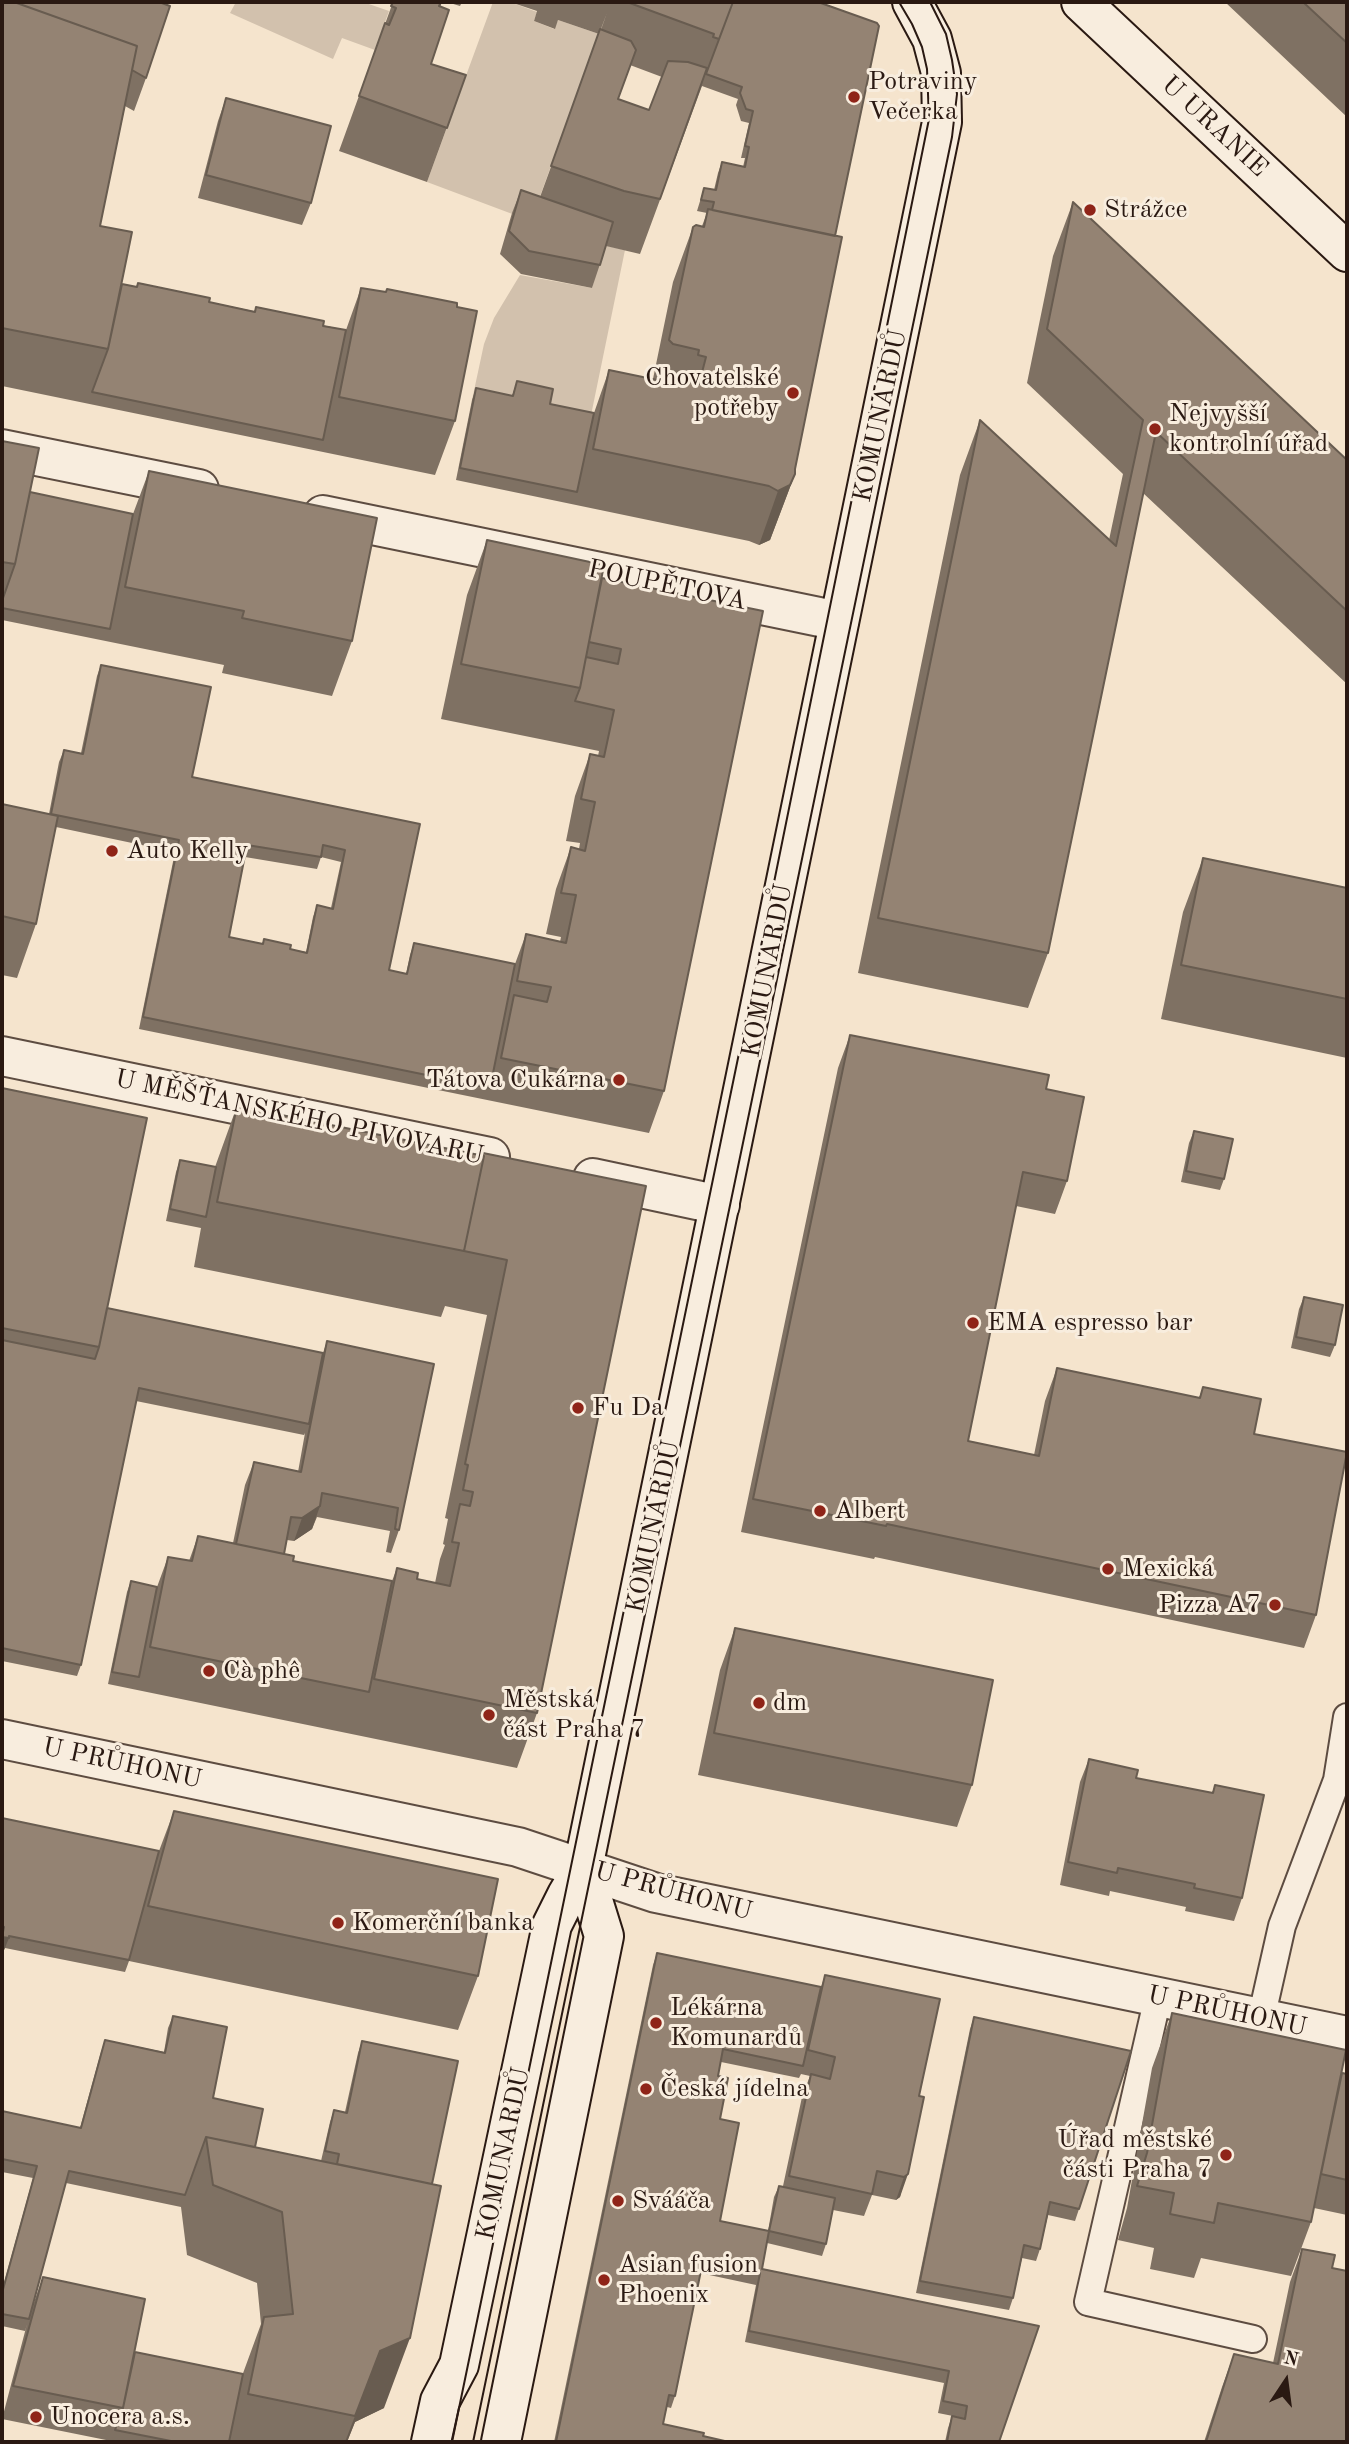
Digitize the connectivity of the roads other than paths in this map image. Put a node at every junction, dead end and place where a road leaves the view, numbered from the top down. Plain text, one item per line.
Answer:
1 (912, 2) edge
2 (1081, 2) edge
3 (1347, 252) edge
4 (2, 449) edge
5 (232, 496) edge
6 (286, 507) edge
7 (839, 621) junction
8 (2, 1056) edge
9 (720, 1205) junction
10 (1347, 1717) edge
11 (2, 1739) edge
12 (583, 1868) junction
13 (1158, 1997) junction
14 (1261, 2019) junction
15 (1347, 2036) edge
16 (1253, 2339) dead end
17 (431, 2442) edge
18 (501, 2442) edge

1 - 7 street, KOMUNARDŮ
2 - 3 street, U URANIE
4 - 5 street
6 - 7 street, POUPĚTOVA
7 - 9 street, KOMUNARDŮ
8 - 9 street, U MĚŠŤANSKÉHO PIVOVARU
9 - 12 street, KOMUNARDŮ
10 - 14 lane
11 - 12 street, U PRŮHONU
12 - 13 street, U PRŮHONU
12 - 17 street, KOMUNARDŮ
12 - 18 street, KOMUNARDŮ
13 - 14 street, U PRŮHONU
13 - 16 lane
14 - 15 street, U PRŮHONU

